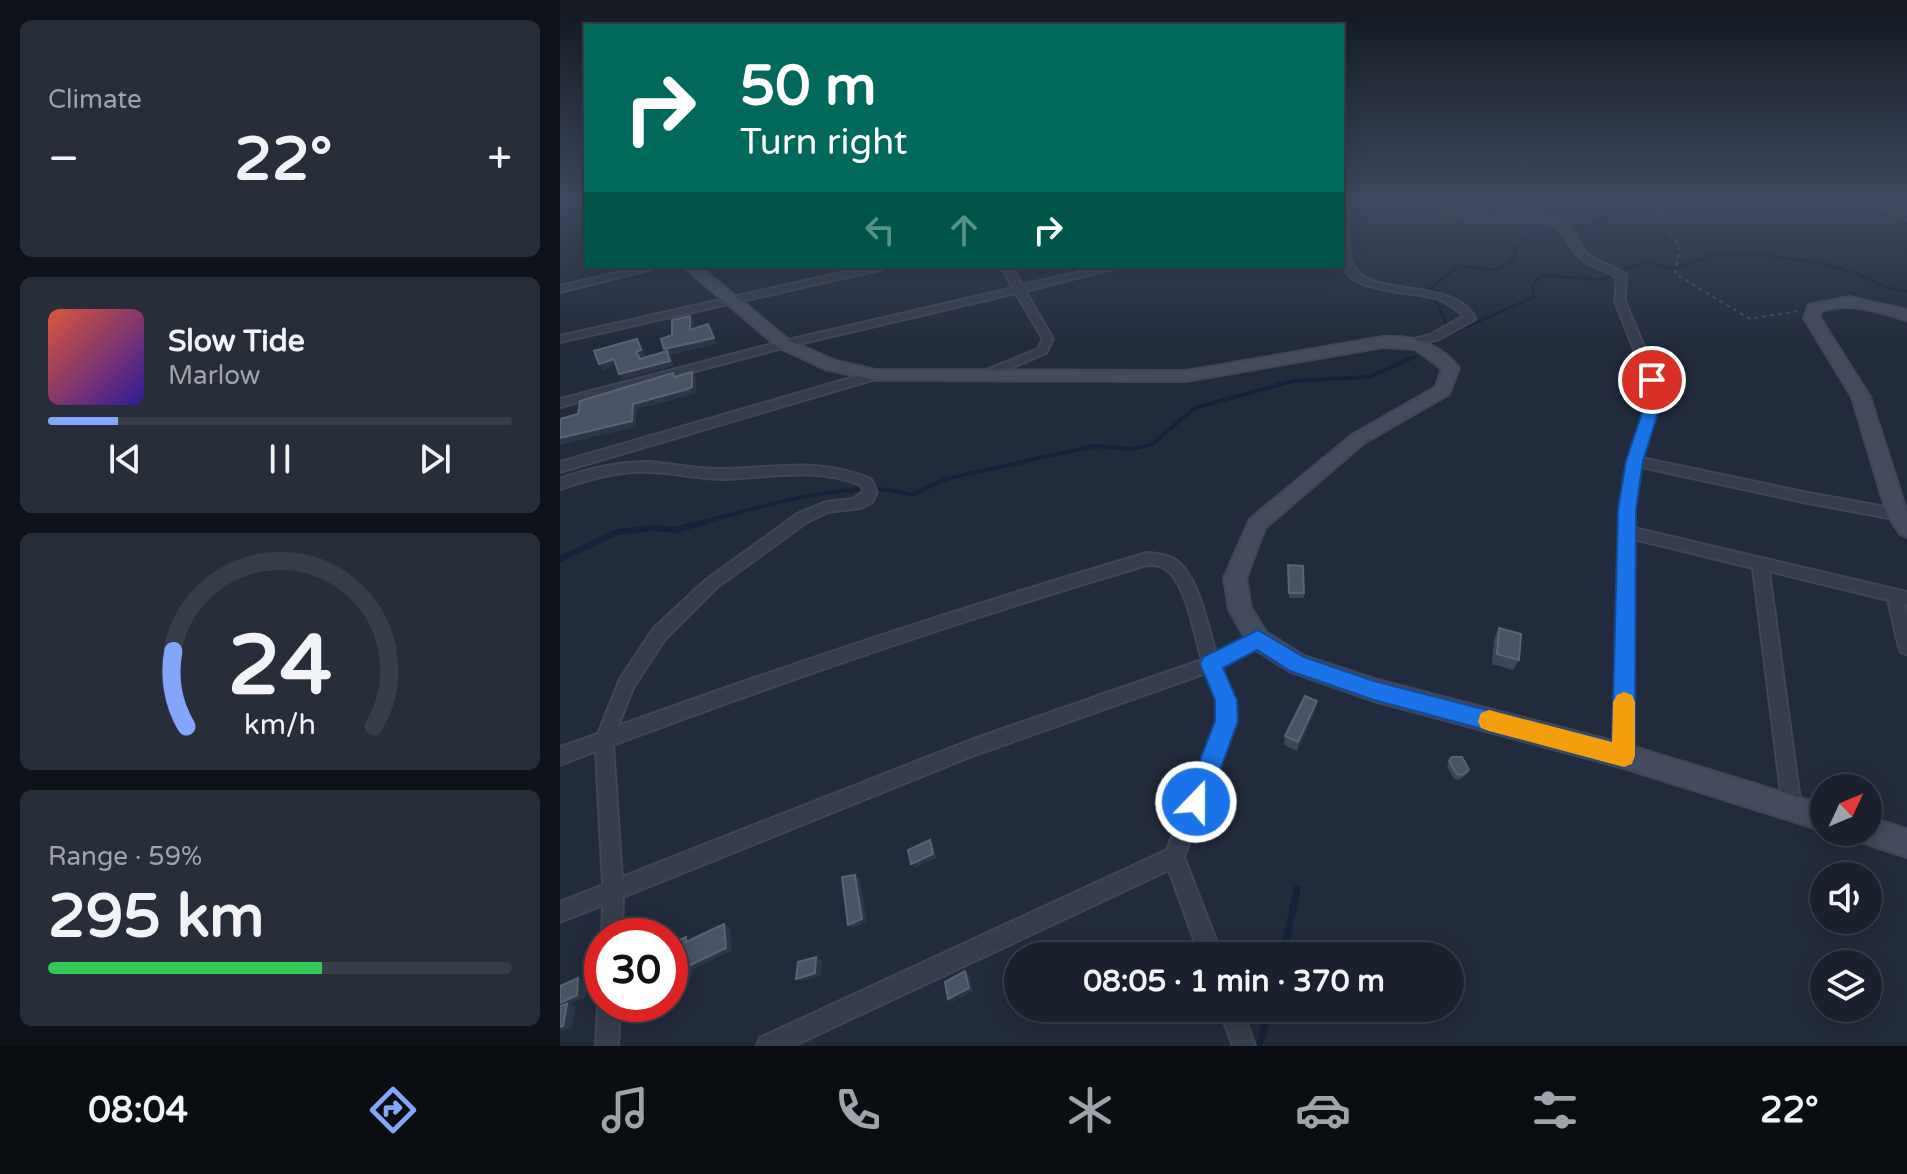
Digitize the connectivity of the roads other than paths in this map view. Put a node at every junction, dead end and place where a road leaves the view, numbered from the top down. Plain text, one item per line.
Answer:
1 (1345, 248) edge
2 (1578, 248) edge
3 (650, 268) edge
4 (697, 268) edge
5 (875, 268) edge
6 (1007, 268) edge
7 (1111, 268) edge
8 (560, 289) edge
9 (1020, 291) junction
10 (730, 299) junction
11 (1907, 315) edge
12 (560, 339) edge
13 (784, 344) junction
14 (1422, 346) junction
15 (875, 375) junction
16 (985, 375) junction
17 (560, 403) edge
18 (1635, 461) junction
19 (560, 467) edge
20 (560, 484) edge
21 (1904, 521) edge
22 (1626, 532) junction
23 (1760, 562) junction
24 (1900, 596) edge
25 (1258, 639) junction
26 (1907, 647) edge
27 (1211, 664) junction
28 (604, 741) junction
29 (560, 756) edge
30 (1624, 756) junction
31 (1792, 808) junction
32 (1810, 814) edge
33 (1882, 835) edge
34 (1907, 843) edge
35 (1174, 857) junction
36 (613, 891) junction
37 (560, 912) edge
38 (612, 918) edge
39 (1206, 942) edge
40 (608, 1022) edge
41 (1235, 1022) edge
42 (607, 1046) edge
43 (768, 1046) edge
44 (1244, 1046) edge

1 - 14 street
2 - 18 street
3 - 8 street
4 - 10 main road
5 - 10 street
6 - 9 street
7 - 9 street
9 - 13 street
9 - 16 street
10 - 12 street
10 - 13 main road
11 - 21 main road
13 - 15 main road
13 - 17 street
14 - 16 main road
14 - 25 main road
15 - 16 main road
15 - 19 street
18 - 21 street
18 - 22 street
20 - 28 street
22 - 23 street
22 - 30 street
23 - 24 street
23 - 31 street
24 - 26 street
25 - 27 street
25 - 30 main road
27 - 28 street
27 - 35 street
27 - 36 street
28 - 29 street
28 - 36 street
30 - 31 main road
31 - 32 main road
33 - 34 main road
35 - 39 street
35 - 43 street
36 - 37 street
36 - 38 street
40 - 42 street
41 - 44 street

